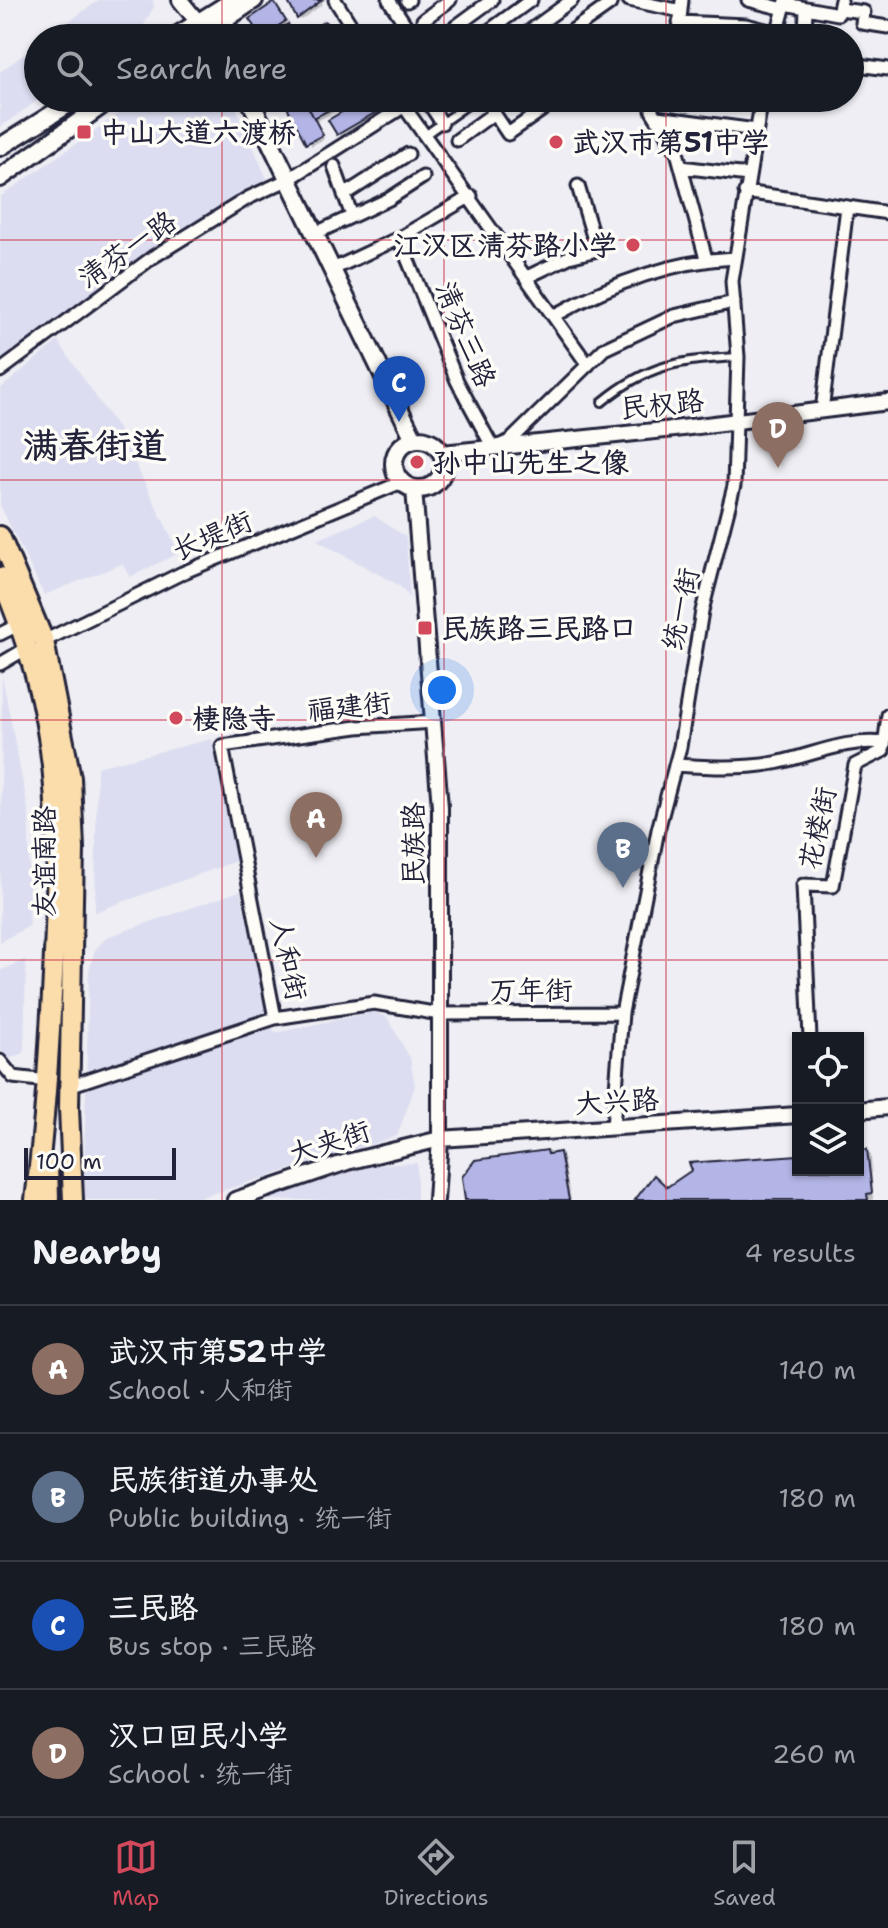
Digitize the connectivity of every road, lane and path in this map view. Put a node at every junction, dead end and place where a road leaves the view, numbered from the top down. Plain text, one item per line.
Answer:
1 (180, 0) edge
2 (234, 0) edge
3 (254, 0) edge
4 (335, 0) edge
5 (389, 0) edge
6 (450, 0) edge
7 (492, 0) edge
8 (531, 0) edge
9 (572, 0) edge
10 (611, 0) edge
11 (629, 0) edge
12 (748, 0) edge
13 (785, 4) edge
14 (840, 4) edge
15 (806, 8) junction
16 (681, 11) edge
17 (423, 20) dead end
18 (197, 24) edge
19 (211, 24) edge
20 (217, 24) edge
21 (350, 24) edge
22 (405, 24) edge
23 (459, 24) edge
24 (498, 24) edge
25 (539, 24) edge
26 (582, 24) edge
27 (741, 24) edge
28 (779, 24) edge
29 (805, 24) edge
30 (888, 27) edge
31 (864, 66) edge
32 (888, 69) edge
33 (56, 112) edge
34 (92, 112) edge
35 (256, 112) edge
36 (386, 112) edge
37 (408, 112) edge
38 (435, 112) edge
39 (457, 112) edge
40 (539, 112) edge
41 (653, 112) edge
42 (759, 112) edge
43 (494, 113) joint
44 (657, 117) junction
45 (442, 123) junction
46 (756, 130) junction
47 (425, 135) junction
48 (457, 140) dead end
49 (0, 147) edge
50 (408, 154) dead end
51 (334, 166) dead end
52 (681, 167) junction
53 (748, 175) junction
54 (423, 177) dead end
55 (0, 178) edge
56 (289, 179) junction
57 (578, 186) dead end
58 (745, 192) junction
59 (344, 195) junction
60 (471, 196) junction
61 (847, 207) junction
62 (888, 213) edge
63 (352, 216) junction
64 (314, 234) junction
65 (399, 238) junction
66 (735, 258) junction
67 (706, 259) junction
68 (331, 270) junction
69 (527, 277) junction
70 (734, 302) junction
71 (554, 316) junction
72 (738, 357) junction
73 (588, 365) junction
74 (0, 371) edge
75 (602, 402) dead end
76 (888, 402) edge
77 (822, 411) junction
78 (735, 422) junction
79 (414, 439) junction
80 (493, 448) junction
81 (442, 453) junction
82 (408, 485) junction
83 (0, 536) edge
84 (0, 577) edge
85 (20, 624) junction
86 (0, 634) edge
87 (37, 644) junction
88 (0, 664) edge
89 (888, 715) edge
90 (434, 722) junction
91 (222, 746) joint
92 (885, 749) edge
93 (675, 765) junction
94 (622, 1013) junction
95 (440, 1014) junction
96 (275, 1018) junction
97 (810, 1032) edge
98 (0, 1061) edge
99 (48, 1081) junction
100 (69, 1086) junction
101 (888, 1107) edge
102 (69, 1108) junction
103 (864, 1109) edge
104 (47, 1110) junction
105 (792, 1115) edge
106 (613, 1127) junction
107 (440, 1139) junction
108 (276, 1194) edge
109 (35, 1200) edge
110 (49, 1200) edge
111 (61, 1200) edge
112 (73, 1200) edge
113 (235, 1200) edge
114 (436, 1200) edge

1 - 18 street
2 - 19 main road
3 - 20 main road
4 - 21 street
5 - 22 street
6 - 17 street
7 - 23 street
8 - 24 street
9 - 25 street
10 - 26 street
11 - 16 street
12 - 13 street
13 - 15 street
13 - 28 street
14 - 15 street
14 - 30 street
15 - 29 street
16 - 27 street
31 - 32 street
33 - 49 main road
34 - 55 main road
35 - 56 main road
36 - 56 street, 清芬一路
37 - 47 street
38 - 45 street
39 - 45 lane
40 - 43 street
41 - 44 street
42 - 46 street, 统一街
43 - 48 street
44 - 46 street
44 - 52 street
45 - 47 lane
46 - 53 street, 统一街
47 - 60 street
50 - 59 street
51 - 59 street
52 - 53 street
52 - 67 street
53 - 58 street, 统一街
54 - 63 street
56 - 64 main road
56 - 74 street, 清芬一路
57 - 69 street
58 - 61 street
58 - 66 street, 统一街
59 - 63 street
60 - 65 street
60 - 69 street
61 - 62 street
61 - 77 street
63 - 64 street
64 - 68 main road
65 - 68 street
65 - 80 street, 清芬三路
66 - 67 street
66 - 70 street, 统一街
67 - 71 street
68 - 79 main road
69 - 71 street
70 - 72 street, 统一街
70 - 73 street
71 - 73 street
72 - 75 lane
72 - 78 street, 统一街
73 - 80 street
76 - 77 street, 民权路
77 - 78 street, 民权路
78 - 80 street, 民权路
78 - 93 street, 统一街
79 - 81 main road
79 - 82 main road
80 - 81 street, 民权路
81 - 82 main road
82 - 87 street, 长堤街
82 - 90 street, 民族路
83 - 87 main road, 友谊南路
84 - 85 main road, 友谊南路
85 - 86 street
85 - 87 main road, 友谊南路
87 - 88 street, 长堤街
87 - 99 main road, 友谊南路
87 - 100 main road, 友谊南路
89 - 92 street
90 - 91 street, 福建街
90 - 95 street, 民族路
91 - 96 street, 人和街
92 - 93 street
92 - 97 street, 花楼街
93 - 94 street, 统一街
94 - 95 street, 万年街
94 - 106 street, 统一街
95 - 96 street, 人和街
95 - 107 street, 民族路
96 - 100 street
98 - 99 street
99 - 104 main road, 友谊南路
100 - 102 main road, 友谊南路
101 - 103 street
102 - 111 main road
102 - 112 main road, 友谊南路
104 - 109 main road, 友谊南路
104 - 110 main road
105 - 106 street, 大兴路
106 - 107 street, 大兴路
107 - 108 street, 大夹街
107 - 114 street, 民族路
108 - 113 street, 大夹街

